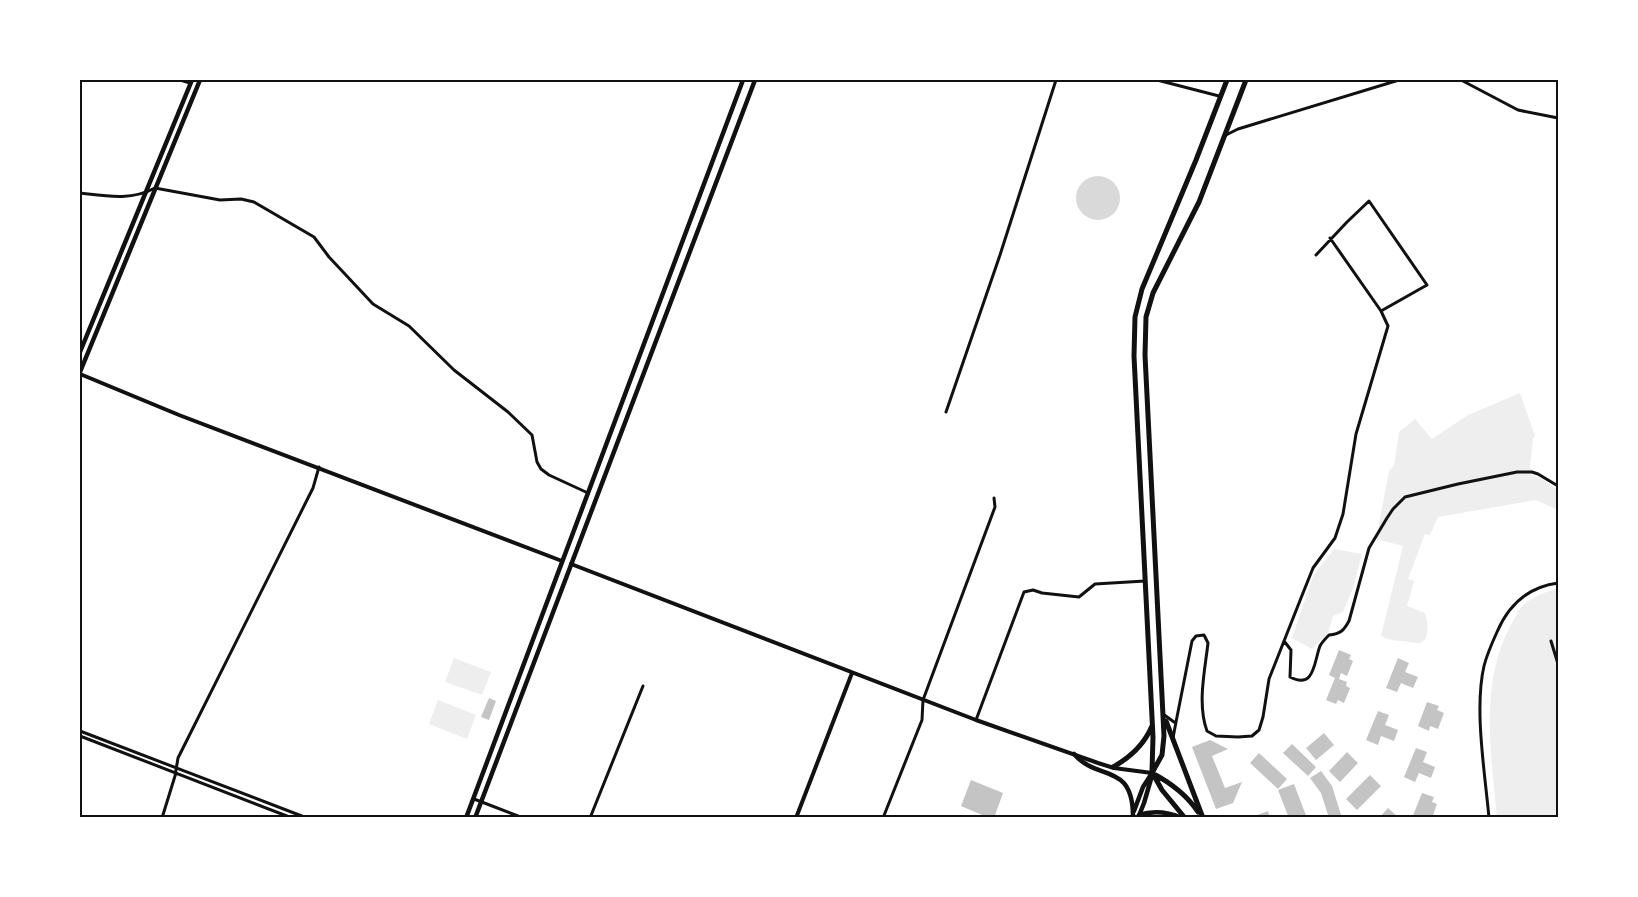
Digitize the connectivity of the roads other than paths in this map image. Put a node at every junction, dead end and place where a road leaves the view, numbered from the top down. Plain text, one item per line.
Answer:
1 (180, 80) edge
2 (200, 80) edge
3 (743, 80) edge
4 (755, 80) edge
5 (1056, 80) edge
6 (1157, 80) edge
7 (1227, 80) edge
8 (1246, 80) edge
9 (1399, 80) edge
10 (1461, 80) edge
11 (191, 81) edge
12 (1221, 97) junction
13 (1558, 118) edge
14 (1226, 135) junction
15 (155, 188) junction
16 (80, 193) edge
17 (145, 194) junction
18 (1330, 238) junction
19 (1316, 255) dead end
20 (1150, 267) junction
21 (1162, 273) junction
22 (1381, 312) junction
23 (1134, 324) junction
24 (1145, 325) junction
25 (80, 352) edge
26 (80, 373) edge
27 (946, 412) dead end
28 (319, 467) junction
29 (1558, 486) edge
30 (588, 493) junction
31 (994, 498) dead end
32 (562, 561) junction
33 (571, 564) junction
34 (1145, 581) junction
35 (1558, 583) edge
36 (1284, 641) junction
37 (1551, 641) dead end
38 (1558, 664) edge
39 (852, 672) junction
40 (643, 686) dead end
41 (923, 700) junction
42 (1163, 714) junction
43 (976, 720) junction
44 (1176, 722) junction
45 (1152, 724) junction
46 (80, 731) edge
47 (80, 736) edge
48 (1173, 741) junction
49 (1074, 754) junction
50 (1113, 767) junction
51 (176, 768) junction
52 (175, 773) junction
53 (1152, 773) junction
54 (473, 799) junction
55 (481, 802) junction
56 (1135, 816) edge
57 (162, 818) edge
58 (292, 818) edge
59 (307, 818) edge
60 (466, 818) edge
61 (475, 818) edge
62 (523, 818) edge
63 (590, 818) edge
64 (795, 818) edge
65 (883, 818) edge
66 (1183, 818) edge
67 (1202, 818) edge
68 (1489, 818) edge

1 - 11 street
2 - 15 main road
3 - 30 main road
4 - 33 main road
5 - 27 street
6 - 12 street
7 - 12 highway
8 - 14 highway
9 - 14 street
10 - 13 street
11 - 17 main road
12 - 20 highway
14 - 21 highway
15 - 17 street
15 - 26 main road
15 - 30 street
16 - 17 street
17 - 25 main road
18 - 19 street
18 - 22 street
18 - 22 street
20 - 21 highway
20 - 23 highway
21 - 24 highway
22 - 36 street
23 - 24 highway
23 - 34 highway
24 - 42 highway
26 - 28 street
28 - 32 street
28 - 51 street
29 - 36 street
30 - 32 main road
31 - 41 street
32 - 33 main road
32 - 54 main road
33 - 39 street
33 - 55 main road
34 - 43 street
34 - 45 highway
35 - 68 street
36 - 44 street
37 - 38 street
39 - 41 street
39 - 64 street
40 - 63 street
41 - 43 street
41 - 65 street
42 - 44 street
42 - 48 highway
42 - 53 highway
43 - 49 street
44 - 48 street
45 - 50 highway
45 - 53 highway
46 - 51 street
47 - 52 street
48 - 67 highway
49 - 50 street
49 - 56 main road
50 - 53 street
51 - 52 street
51 - 59 street
52 - 57 street
52 - 58 street
53 - 56 main road
53 - 66 highway
53 - 67 highway
54 - 55 street
54 - 60 main road
55 - 61 main road
55 - 62 street
56 - 66 main road

